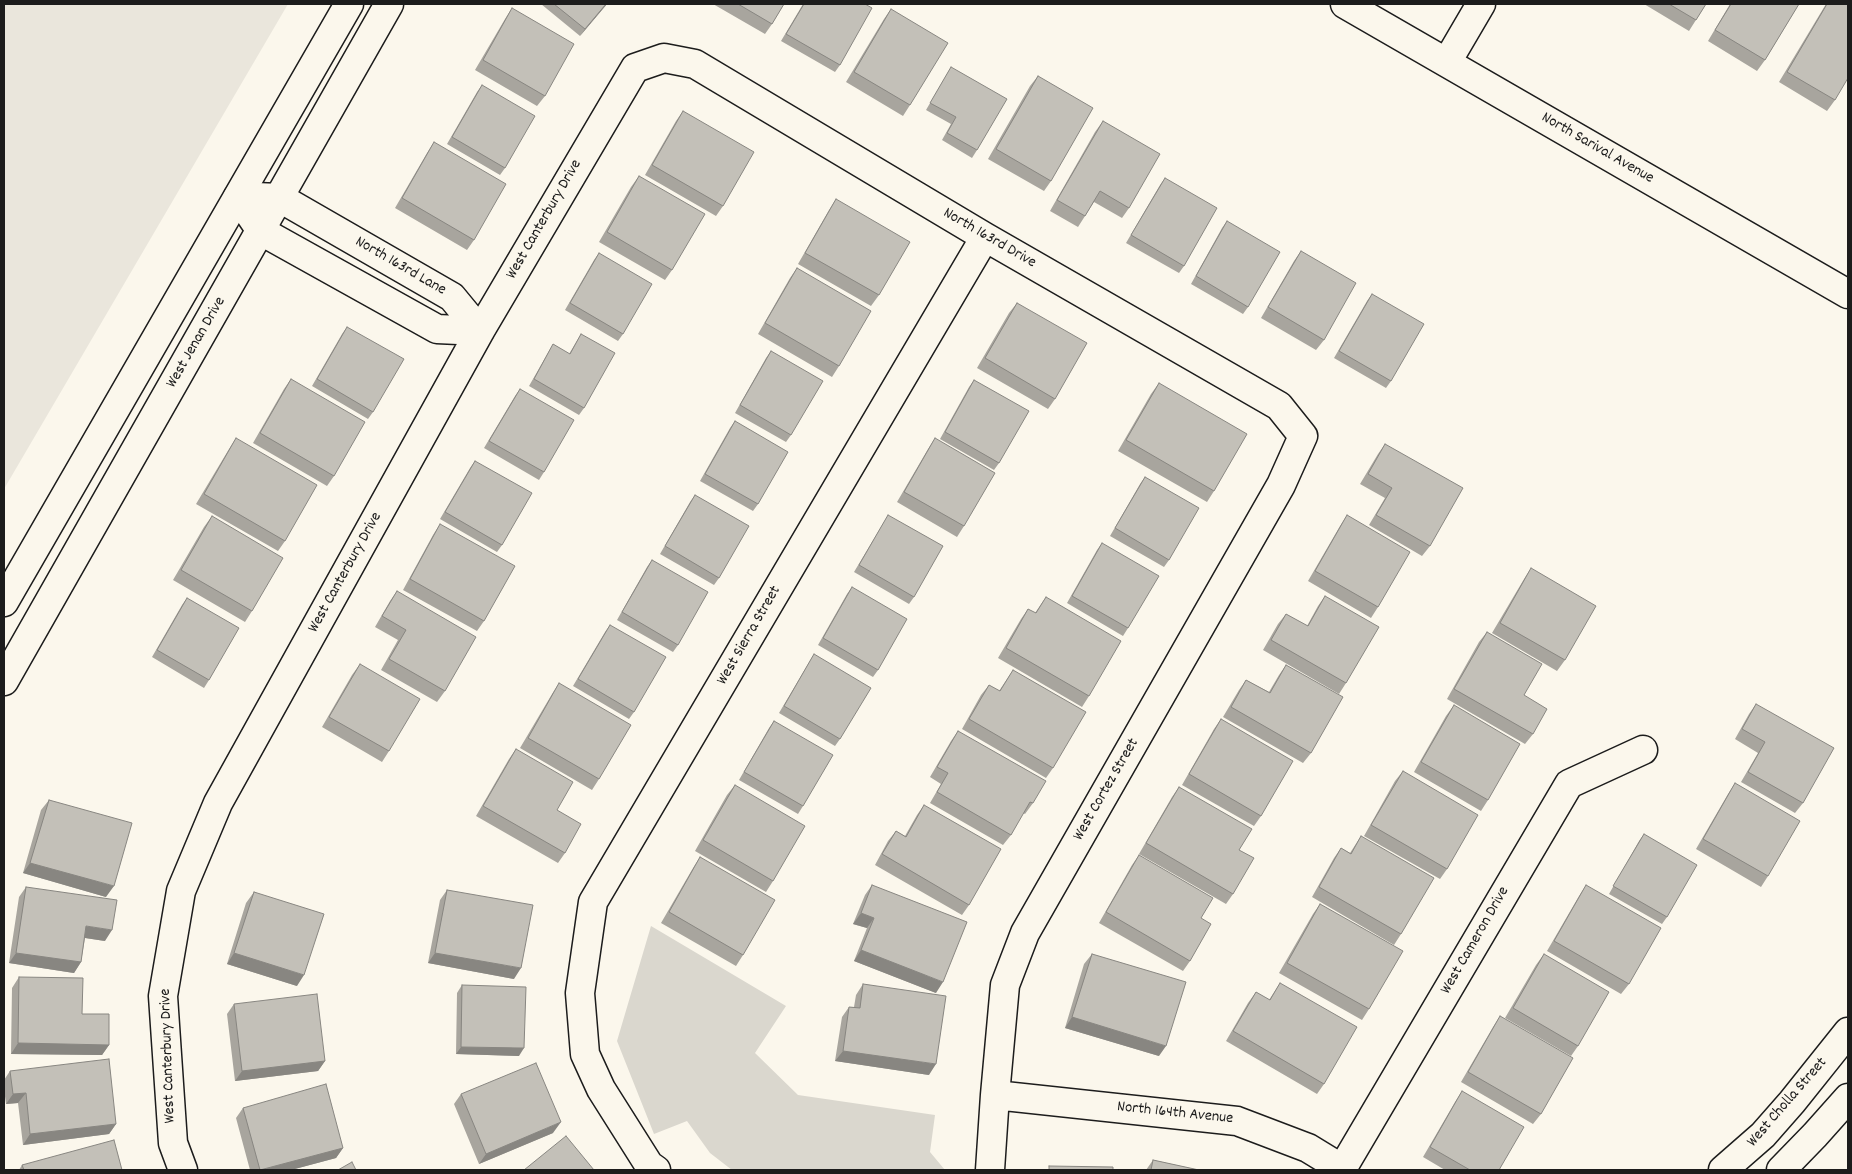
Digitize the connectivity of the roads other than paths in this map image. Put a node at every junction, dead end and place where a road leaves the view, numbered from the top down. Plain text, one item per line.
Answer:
1 (349, 4) edge
2 (389, 4) edge
3 (1346, 4) edge
4 (1481, 4) edge
5 (664, 58) joint
6 (1447, 62) junction
7 (238, 197) junction
8 (280, 198) junction
9 (261, 231) junction
10 (985, 237) junction
11 (1848, 294) edge
12 (480, 331) junction
13 (1303, 436) joint
14 (4, 602) edge
15 (4, 681) edge
16 (1643, 750) dead end
17 (1848, 1032) edge
18 (995, 1095) junction
19 (1848, 1098) edge
20 (183, 1170) edge
21 (656, 1170) edge
22 (990, 1170) edge
23 (1343, 1170) edge
24 (1724, 1170) edge
25 (1781, 1170) edge

1 - 7 street
2 - 8 street, West Jenan Drive
3 - 6 street, North Sarival Avenue
4 - 6 street
5 - 10 street, North 163rd Drive
5 - 12 street, West Canterbury Drive
6 - 11 street, North Sarival Avenue
7 - 8 street, North 163rd Lane
7 - 9 street
7 - 14 street
8 - 9 street, West Jenan Drive
8 - 12 street, North 163rd Lane
9 - 12 street
9 - 15 street, West Jenan Drive
10 - 13 street, North 163rd Drive
10 - 21 street, West Sierra Street
12 - 20 street, West Canterbury Drive
13 - 18 street, West Cortez Street
16 - 23 street, West Cameron Drive
17 - 24 street, West Cholla Street
18 - 22 street, West Cortez Street
18 - 23 street, North 164th Avenue
19 - 25 street

